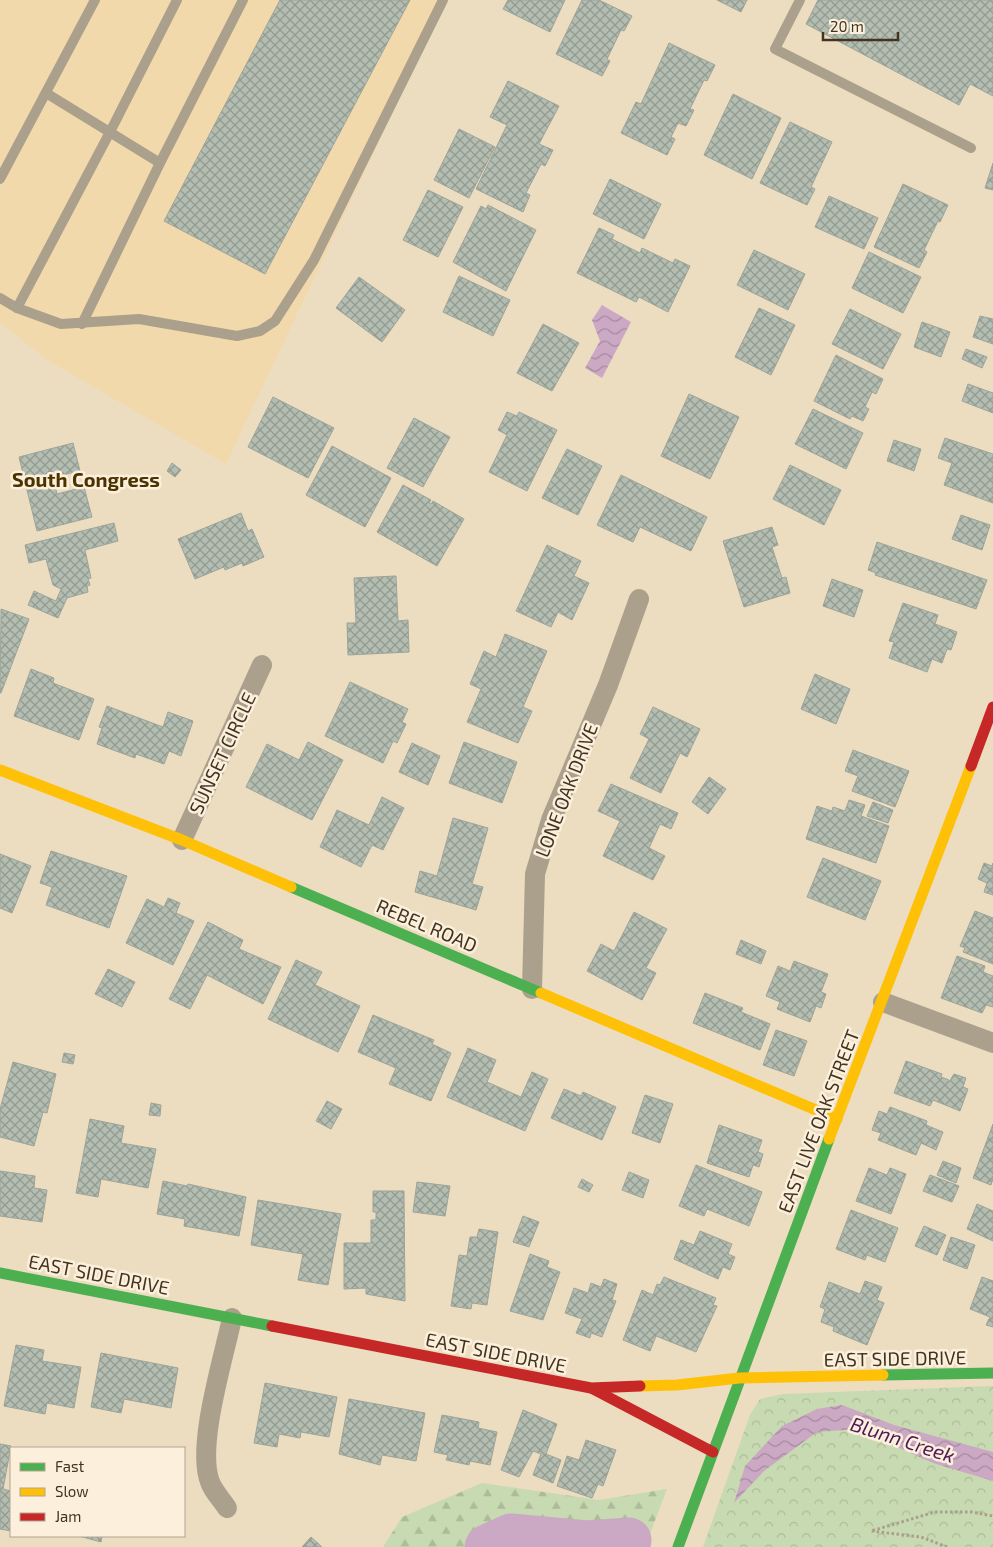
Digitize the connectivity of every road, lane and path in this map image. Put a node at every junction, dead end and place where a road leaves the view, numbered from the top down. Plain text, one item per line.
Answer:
1 (96, 0) edge
2 (177, 0) edge
3 (243, 0) edge
4 (443, 0) edge
5 (800, 0) edge
6 (46, 93) junction
7 (110, 132) junction
8 (971, 148) dead end
9 (160, 163) junction
10 (0, 179) edge
11 (0, 298) edge
12 (17, 308) junction
13 (82, 324) junction
14 (639, 599) dead end
15 (262, 665) dead end
16 (993, 708) edge
17 (0, 770) edge
18 (182, 840) junction
19 (532, 989) junction
20 (883, 1002) junction
21 (993, 1043) edge
22 (837, 1119) junction
23 (0, 1273) edge
24 (232, 1318) junction
25 (993, 1373) edge
26 (739, 1378) junction
27 (591, 1388) junction
28 (713, 1452) junction
29 (227, 1508) dead end
30 (993, 1516) edge
31 (678, 1547) edge
32 (947, 1547) edge

1 - 6 lane
2 - 7 lane
3 - 9 lane
4 - 13 lane
5 - 8 lane
6 - 7 lane
6 - 10 lane
7 - 9 lane
7 - 12 lane
9 - 13 lane
11 - 12 lane
12 - 13 lane
14 - 19 street, LONE OAK DRIVE
15 - 18 street, SUNSET CIRCLE
16 - 20 street, EAST LIVE OAK STREET
17 - 18 street, REBEL ROAD
18 - 19 street, REBEL ROAD
19 - 22 street, REBEL ROAD
20 - 21 street
20 - 22 street, EAST LIVE OAK STREET
22 - 26 street, EAST LIVE OAK STREET
23 - 24 street, EAST SIDE DRIVE
24 - 27 street, EAST SIDE DRIVE
24 - 29 street
25 - 26 street, EAST SIDE DRIVE
26 - 27 street, EAST SIDE DRIVE
26 - 28 street, EAST LIVE OAK STREET
27 - 28 street
28 - 31 street, EAST LIVE OAK STREET
30 - 32 path

